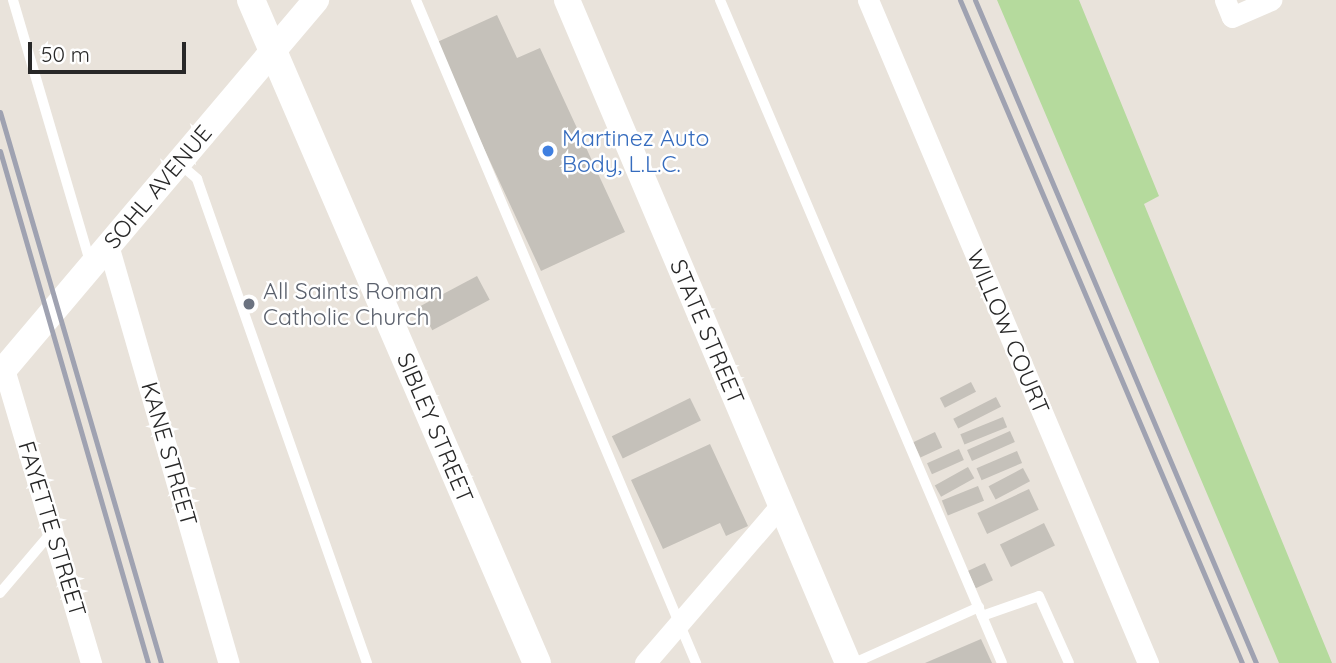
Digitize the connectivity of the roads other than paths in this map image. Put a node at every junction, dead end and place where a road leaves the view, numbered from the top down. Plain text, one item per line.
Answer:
1 (13, 0) edge
2 (251, 0) edge
3 (316, 0) edge
4 (416, 0) edge
5 (567, 0) edge
6 (720, 0) edge
7 (868, 0) edge
8 (1271, 0) edge
9 (1229, 8) edge
10 (274, 50) junction
11 (178, 163) junction
12 (100, 256) junction
13 (1, 366) edge
14 (780, 505) junction
15 (53, 531) junction
16 (0, 593) edge
17 (981, 612) junction
18 (679, 623) junction
19 (91, 663) edge
20 (229, 663) edge
21 (367, 663) edge
22 (537, 663) edge
23 (645, 663) edge
24 (696, 663) edge
25 (851, 663) edge
26 (1002, 663) edge
27 (1069, 663) edge
28 (1148, 663) edge

1 - 12 lane
2 - 10 main road, SIBLEY STREET
3 - 10 street, SOHL AVENUE
4 - 18 lane
5 - 14 street, STATE STREET
6 - 17 lane
7 - 28 street, WILLOW COURT
8 - 9 street
10 - 11 street, SOHL AVENUE
10 - 22 main road, SIBLEY STREET
11 - 12 street, SOHL AVENUE
11 - 21 lane
12 - 13 street, SOHL AVENUE
12 - 20 street, KANE STREET
13 - 15 street, FAYETTE STREET
14 - 18 street
14 - 25 street, STATE STREET
15 - 16 lane
15 - 19 street, FAYETTE STREET
17 - 25 lane
17 - 26 lane
17 - 27 lane
18 - 23 street
18 - 24 lane

